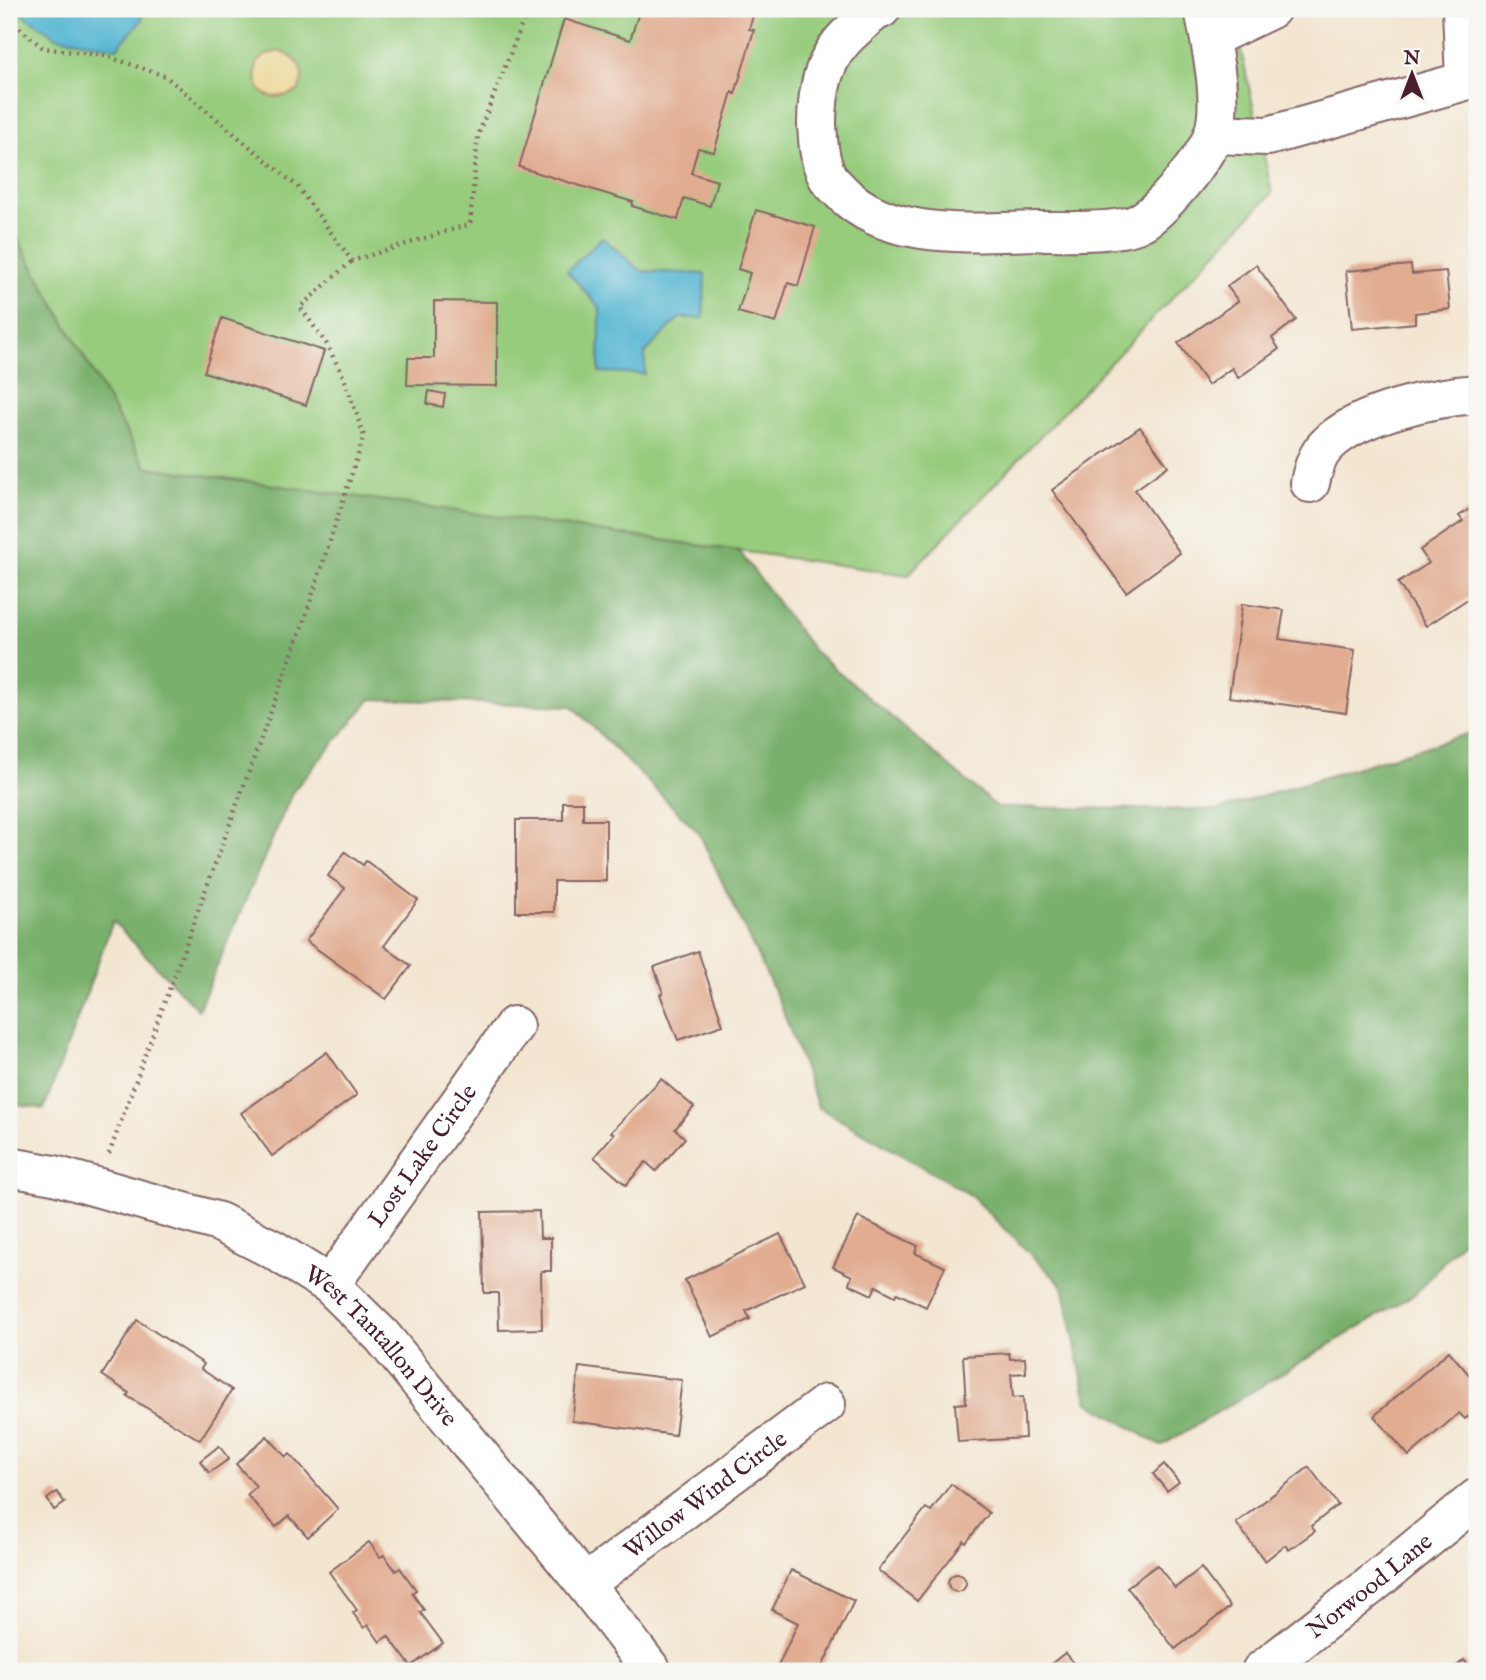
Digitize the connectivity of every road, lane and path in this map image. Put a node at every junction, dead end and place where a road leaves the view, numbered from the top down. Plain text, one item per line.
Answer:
1 (528, 9) edge
2 (881, 9) edge
3 (1271, 9) edge
4 (1462, 9) edge
5 (9, 19) edge
6 (1208, 23) edge
7 (1213, 134) junction
8 (352, 261) junction
9 (1477, 394) edge
10 (1310, 483) dead end
11 (514, 1026) dead end
12 (9, 1167) edge
13 (97, 1187) junction
14 (330, 1285) junction
15 (826, 1404) dead end
16 (1477, 1498) edge
17 (585, 1584) junction
18 (652, 1671) edge
19 (1261, 1671) edge

1 - 8 path
2 - 7 street
3 - 6 street
4 - 7 street
5 - 8 path
6 - 7 street
8 - 13 path
9 - 10 street
11 - 14 street, Lost Lake Circle
12 - 13 street, West Tantallon Drive
13 - 14 street, West Tantallon Drive
14 - 17 street, West Tantallon Drive
15 - 17 street, Willow Wind Circle
16 - 19 street, Norwood Lane
17 - 18 street, West Tantallon Drive

